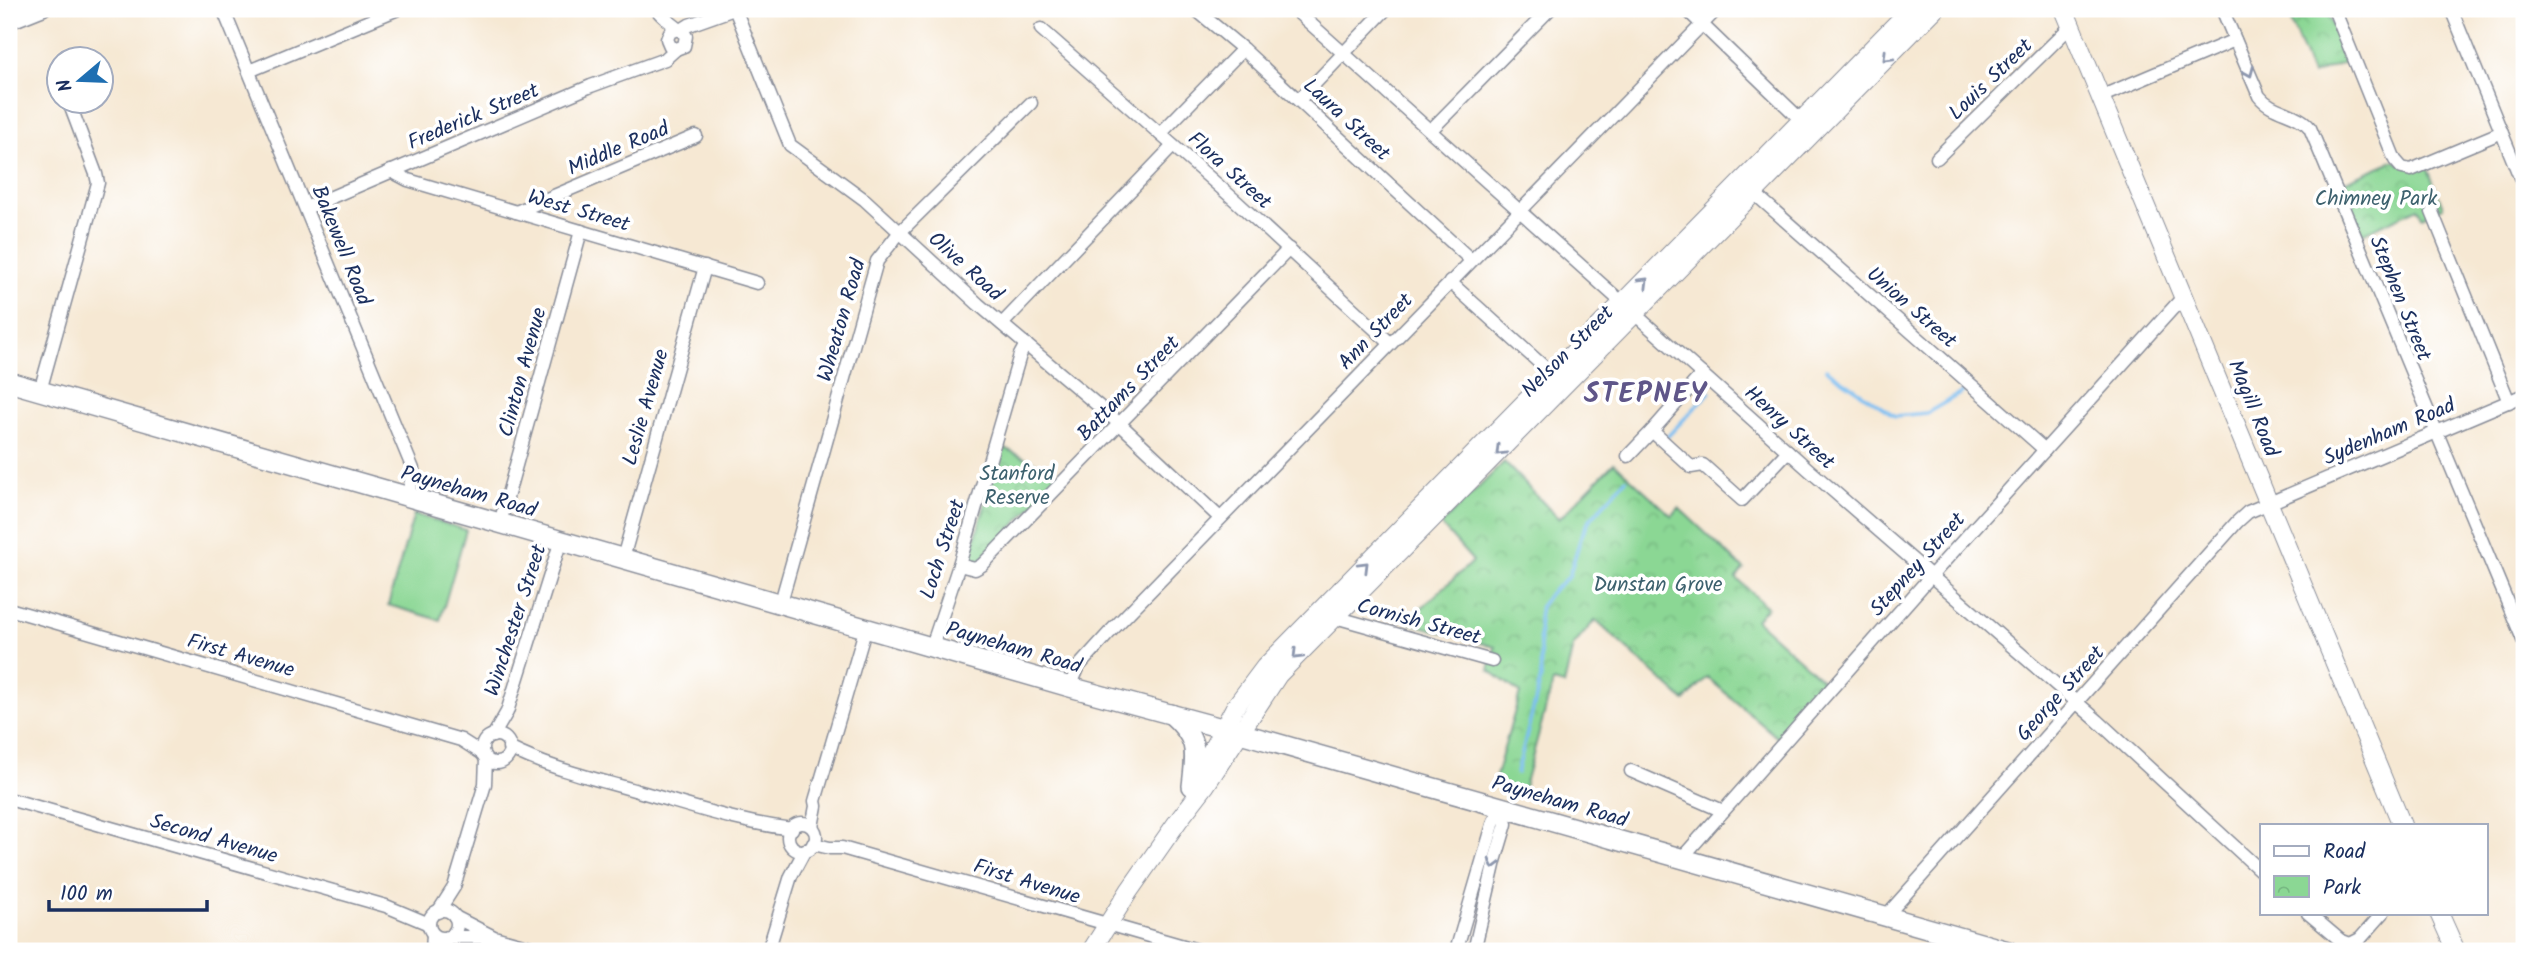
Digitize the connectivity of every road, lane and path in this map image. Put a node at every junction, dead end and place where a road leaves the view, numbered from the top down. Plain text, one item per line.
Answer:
1 (44, 9) edge
2 (223, 9) edge
3 (398, 9) edge
4 (735, 9) edge
5 (1195, 9) edge
6 (1294, 9) edge
7 (1386, 9) edge
8 (1550, 9) edge
9 (1686, 9) edge
10 (1717, 9) edge
11 (1911, 9) edge
12 (1935, 9) edge
13 (2064, 9) edge
14 (2222, 9) edge
15 (2334, 9) edge
16 (2451, 9) edge
17 (658, 10) edge
18 (9, 23) edge
19 (1702, 24) junction
20 (2071, 26) junction
21 (1041, 29) dead end
22 (682, 33) junction
23 (2235, 40) junction
24 (671, 44) junction
25 (1243, 49) junction
26 (1344, 52) junction
27 (249, 71) junction
28 (2100, 97) junction
29 (1299, 100) junction
30 (1031, 103) dead end
31 (74, 116) edge
32 (1802, 121) junction
33 (1431, 130) junction
34 (2502, 132) junction
35 (1160, 134) junction
36 (696, 136) dead end
37 (1174, 146) junction
38 (1937, 158) dead end
39 (391, 171) junction
40 (2524, 187) edge
41 (1748, 188) junction
42 (306, 208) junction
43 (1520, 210) junction
44 (516, 212) junction
45 (2432, 212) dead end
46 (581, 231) junction
47 (900, 232) junction
48 (1289, 249) junction
49 (1471, 260) junction
50 (705, 267) junction
51 (1450, 282) junction
52 (757, 283) dead end
53 (2183, 297) junction
54 (1629, 309) junction
55 (1002, 324) junction
56 (1390, 343) junction
57 (1026, 344) junction
58 (1702, 374) junction
59 (1559, 380) junction
60 (9, 382) edge
61 (40, 391) junction
62 (2524, 395) edge
63 (2509, 402) junction
64 (1120, 424) junction
65 (1652, 431) junction
66 (2438, 431) junction
67 (2045, 450) junction
68 (1788, 451) junction
69 (1629, 456) dead end
70 (408, 497) junction
71 (2268, 502) junction
72 (1220, 518) junction
73 (500, 523) junction
74 (561, 540) junction
75 (622, 558) junction
76 (959, 565) junction
77 (1931, 576) junction
78 (781, 602) junction
79 (9, 609) edge
80 (1330, 612) junction
81 (866, 627) junction
82 (2524, 642) edge
83 (932, 646) junction
84 (1492, 661) dead end
85 (1070, 687) junction
86 (2077, 704) junction
87 (1171, 713) junction
88 (1232, 730) junction
89 (496, 750) junction
90 (1631, 771) dead end
91 (1192, 786) junction
92 (9, 799) edge
93 (1502, 808) junction
94 (1723, 811) junction
95 (1178, 821) junction
96 (2402, 824) edge
97 (803, 837) junction
98 (1681, 859) junction
99 (2260, 870) edge
100 (454, 887) junction
101 (2309, 914) edge
102 (2382, 914) edge
103 (2439, 914) edge
104 (1886, 916) junction
105 (455, 917) junction
106 (433, 921) junction
107 (1108, 926) junction
108 (448, 937) junction
109 (494, 937) junction
110 (1999, 950) edge
111 (432, 951) edge
112 (441, 951) edge
113 (545, 951) edge
114 (768, 951) edge
115 (1091, 951) edge
116 (1201, 951) edge
117 (1456, 951) edge
118 (1474, 951) edge
119 (2456, 951) edge

1 - 18 street
2 - 27 street, Bakewell Road
3 - 27 street
4 - 22 street
4 - 47 street, Olive Road
5 - 25 street, Laura Street
6 - 26 street, Henry Street
7 - 26 street
8 - 33 street
9 - 19 street
10 - 19 street, Ann Street
11 - 32 main road, Nelson Street
12 -> 41 main road, Nelson Street
13 - 20 main road, Magill Road
14 - 23 street, Stephen Street
15 - 34 street
16 - 34 street
17 - 22 street
17 - 24 street
19 - 32 street
19 - 43 street, Ann Street
20 - 28 main road, Magill Road
20 - 38 street, Louis Street
21 - 35 street, Flora Street
22 - 24 street, Frederick Street
23 - 28 street
23 -> 66 street, Stephen Street
24 - 39 street, Frederick Street
25 - 29 street, Laura Street
25 - 35 street
26 - 29 street
26 - 33 street, Henry Street
27 - 42 street, Bakewell Road
28 - 53 main road, Magill Road
29 - 49 street, Laura Street
30 - 47 street, Wheaton Road
31 - 61 street
32 - 41 main road, Nelson Street
33 - 43 street, Henry Street
34 - 40 street
35 - 37 street, Flora Street
36 - 44 street, Middle Road
37 - 48 street, Flora Street
37 - 55 street
39 - 42 street, Frederick Street
39 - 44 street, West Street
41 - 54 main road, Nelson Street
41 - 67 street, Union Street
42 - 70 street, Bakewell Road
43 - 49 street, Ann Street
43 - 54 street, Henry Street
44 - 46 street, West Street
45 - 63 street
46 - 50 street, West Street
46 - 73 street, Clinton Avenue
47 - 55 street, Olive Road
47 - 78 street, Wheaton Road
48 - 56 street, Flora Street
48 - 64 street, Battams Street
49 - 51 street, Ann Street
50 - 52 street, West Street
50 - 75 street, Leslie Avenue
51 - 56 street, Ann Street
51 - 59 street
53 - 67 street, Stepney Street
53 - 71 main road, Magill Road
54 - 58 street, Henry Street
54 - 59 main road, Nelson Street
55 - 57 street, Olive Road
56 - 72 street, Ann Street
57 - 64 street, Olive Road
57 - 76 street, Loch Street
58 - 65 street
58 - 68 street, Henry Street
59 - 80 main road, Nelson Street
60 - 61 main road, Payneham Road
61 - 70 main road, Payneham Road
62 - 63 street, Sydenham Road
63 - 66 street, Sydenham Road
64 - 72 street, Olive Road
64 - 76 street, Battams Street
65 - 68 street
65 - 69 street
66 - 71 street, Sydenham Road
66 - 82 street, Stephen Street
67 - 77 street, Stepney Street
68 - 77 street, Henry Street
70 - 73 main road, Payneham Road
71 - 86 street, George Street
71 - 96 main road, Magill Road
72 - 85 street, Ann Street
73 - 74 main road, Payneham Road
74 - 75 main road, Payneham Road
74 - 89 street, Winchester Street
75 - 78 main road, Payneham Road
76 - 83 street, Loch Street
77 - 86 street, Henry Street
77 - 94 street, Stepney Street
78 - 81 main road, Payneham Road
79 - 89 street, First Avenue
80 - 84 street, Cornish Street
80 - 88 main road, Nelson Street
81 - 83 main road, Payneham Road
81 - 97 street
83 - 85 main road, Payneham Road
85 - 87 main road, Payneham Road
86 - 99 street, Henry Street
86 - 104 street, George Street
87 - 88 main road, Payneham Road
87 - 91 main road
88 - 91 main road
88 - 93 main road, Payneham Road
88 - 95 main road
89 - 97 street, First Avenue
89 - 100 street, Winchester Street
90 - 94 street
91 - 95 main road
92 - 106 street, Second Avenue
93 - 98 main road, Payneham Road
93 - 117 street
93 -> 118 street
94 - 98 street, Stepney Street
95 - 107 main road
97 - 107 street, First Avenue
97 - 114 street
98 - 104 main road, Payneham Road
100 - 105 street, Winchester Street
100 - 106 street, Winchester Street
101 - 102 street
103 - 119 main road
104 - 110 main road, Payneham Road
105 - 106 street
105 - 108 street
105 - 109 street
106 - 108 street
106 - 111 street, Winchester Street
107 - 115 main road
107 - 116 street, First Avenue
108 - 109 street
108 - 112 street
109 - 113 street

